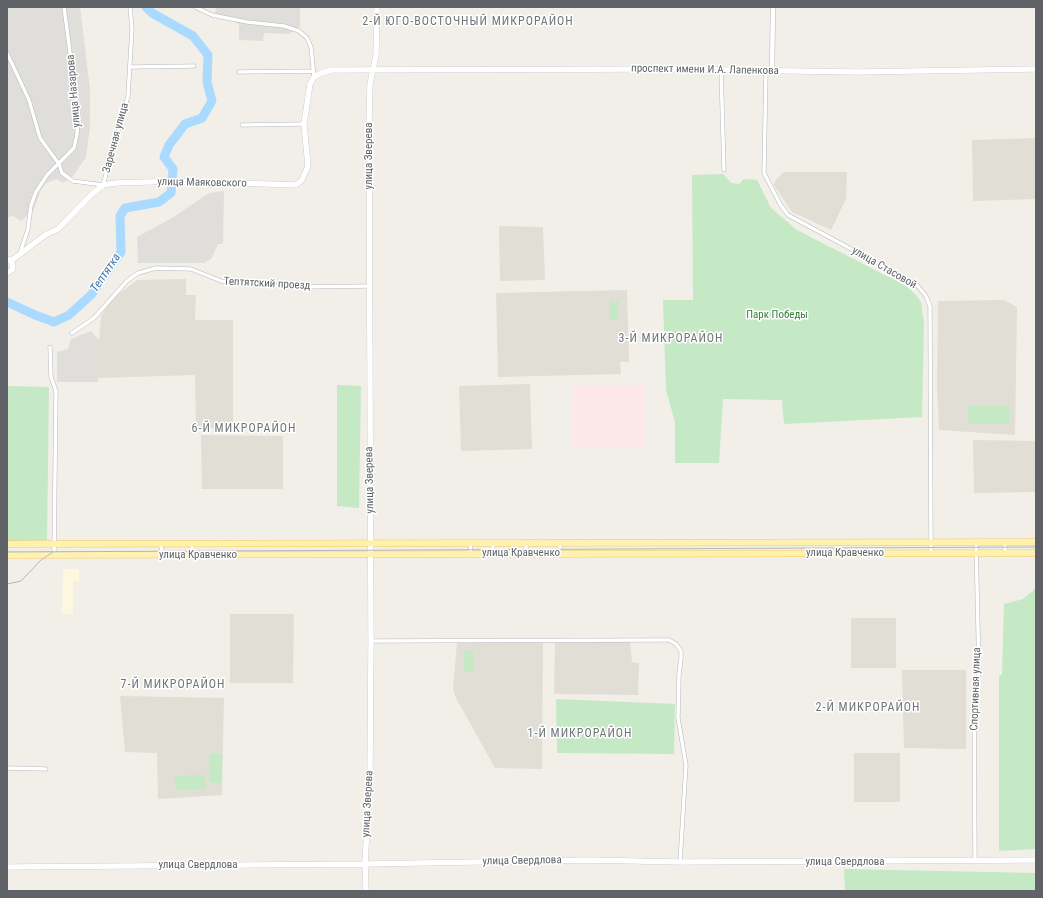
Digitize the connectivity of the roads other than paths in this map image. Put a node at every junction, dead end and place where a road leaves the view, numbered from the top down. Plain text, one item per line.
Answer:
1 (64, 7) edge
2 (130, 7) edge
3 (195, 7) edge
4 (377, 7) edge
5 (773, 7) edge
6 (7, 53) edge
7 (194, 66) dead end
8 (131, 67) junction
9 (373, 69) junction
10 (1036, 69) edge
11 (721, 70) junction
12 (313, 71) junction
13 (769, 71) junction
14 (238, 72) dead end
15 (314, 77) junction
16 (304, 124) junction
17 (242, 125) dead end
18 (59, 164) junction
19 (724, 170) dead end
20 (103, 185) junction
21 (20, 254) junction
22 (9, 260) edge
23 (7, 273) edge
24 (370, 286) junction
25 (72, 333) dead end
26 (50, 347) dead end
27 (593, 542) junction
28 (819, 542) junction
29 (931, 542) junction
30 (976, 542) junction
31 (1005, 542) junction
32 (1036, 542) edge
33 (371, 543) junction
34 (470, 543) junction
35 (493, 543) junction
36 (526, 543) junction
37 (560, 543) junction
38 (625, 543) junction
39 (7, 544) edge
40 (432, 544) junction
41 (162, 545) junction
42 (192, 545) junction
43 (54, 546) junction
44 (322, 549) junction
45 (931, 552) junction
46 (976, 552) junction
47 (432, 553) junction
48 (470, 553) junction
49 (493, 553) junction
50 (526, 553) junction
51 (560, 553) junction
52 (593, 553) junction
53 (625, 553) junction
54 (819, 553) junction
55 (1005, 553) junction
56 (1036, 553) edge
57 (371, 554) junction
58 (7, 555) edge
59 (54, 555) junction
60 (162, 555) junction
61 (192, 555) junction
62 (371, 641) junction
63 (7, 768) edge
64 (46, 769) dead end
65 (1036, 860) edge
66 (976, 861) junction
67 (680, 862) junction
68 (365, 864) junction
69 (7, 867) edge
70 (366, 891) edge

1 - 18 street, улица Назарова
2 - 8 street, Заречная улица
3 - 12 street
4 - 9 main road, улица Зверева
5 - 13 street
6 - 18 street
7 - 8 street
8 - 20 street, Заречная улица
9 - 11 main road, проспект имени И.А. Лапенкова
9 - 15 main road, проспект имени И.А. Лапенкова
9 - 24 main road, улица Зверева
10 - 13 main road, проспект имени И.А. Лапенкова
11 - 13 main road, проспект имени И.А. Лапенкова
11 - 19 street
12 - 14 street
12 - 15 street
13 - 29 street, улица Стасовой
15 - 16 main road
16 - 17 street
16 - 20 main road, улица Маяковского
18 - 20 street
18 - 21 street, улица Назарова
20 - 21 main road, Заречная улица
21 - 22 main road, Заречная улица
22 - 23 main road
24 - 25 street, Тептятский проезд
24 - 33 main road, улица Зверева
26 - 43 street
27 - 37 main road, улица Кравченко
27 - 38 main road, улица Кравченко
27 - 52 street
28 - 29 main road, улица Кравченко
28 - 38 main road, улица Кравченко
28 - 54 street
29 - 30 main road, улица Кравченко
29 - 45 street, улица Стасовой
30 - 31 main road, улица Кравченко
30 - 46 street, Спортивная улица
31 - 32 main road, улица Кравченко
31 - 55 street
33 - 40 main road, улица Кравченко
33 - 44 main road, улица Кравченко
33 - 57 main road, улица Зверева
34 - 35 main road, улица Кравченко
34 - 40 main road, улица Кравченко
34 - 48 street
35 - 36 main road, улица Кравченко
35 - 49 street
36 - 37 main road, улица Кравченко
36 - 50 street
37 - 51 street
38 - 53 street
39 - 43 main road, улица Кравченко
40 - 47 street
41 - 42 main road, улица Кравченко
41 - 43 main road, улица Кравченко
41 - 60 street
42 - 44 main road, улица Кравченко
42 - 61 street
43 - 59 street
44 - 57 main road, улица Кравченко
44 - 61 main road, улица Кравченко
45 - 46 main road, улица Кравченко
45 - 54 main road, улица Кравченко
46 - 55 main road, улица Кравченко
46 - 66 street, Спортивная улица
47 - 48 main road, улица Кравченко
47 - 57 main road, улица Кравченко
48 - 49 main road, улица Кравченко
49 - 50 main road, улица Кравченко
50 - 51 main road, улица Кравченко
51 - 52 main road, улица Кравченко
52 - 53 main road, улица Кравченко
53 - 54 main road, улица Кравченко
55 - 56 main road, улица Кравченко
57 - 62 main road, улица Зверева
58 - 59 main road, улица Кравченко
59 - 60 main road, улица Кравченко
60 - 61 main road, улица Кравченко
62 - 67 street
62 - 68 main road, улица Зверева
63 - 64 street
65 - 66 main road, улица Свердлова
66 - 67 main road, улица Свердлова
67 - 68 main road, улица Свердлова
68 - 69 main road, улица Свердлова
68 - 70 main road, улица Зверева

